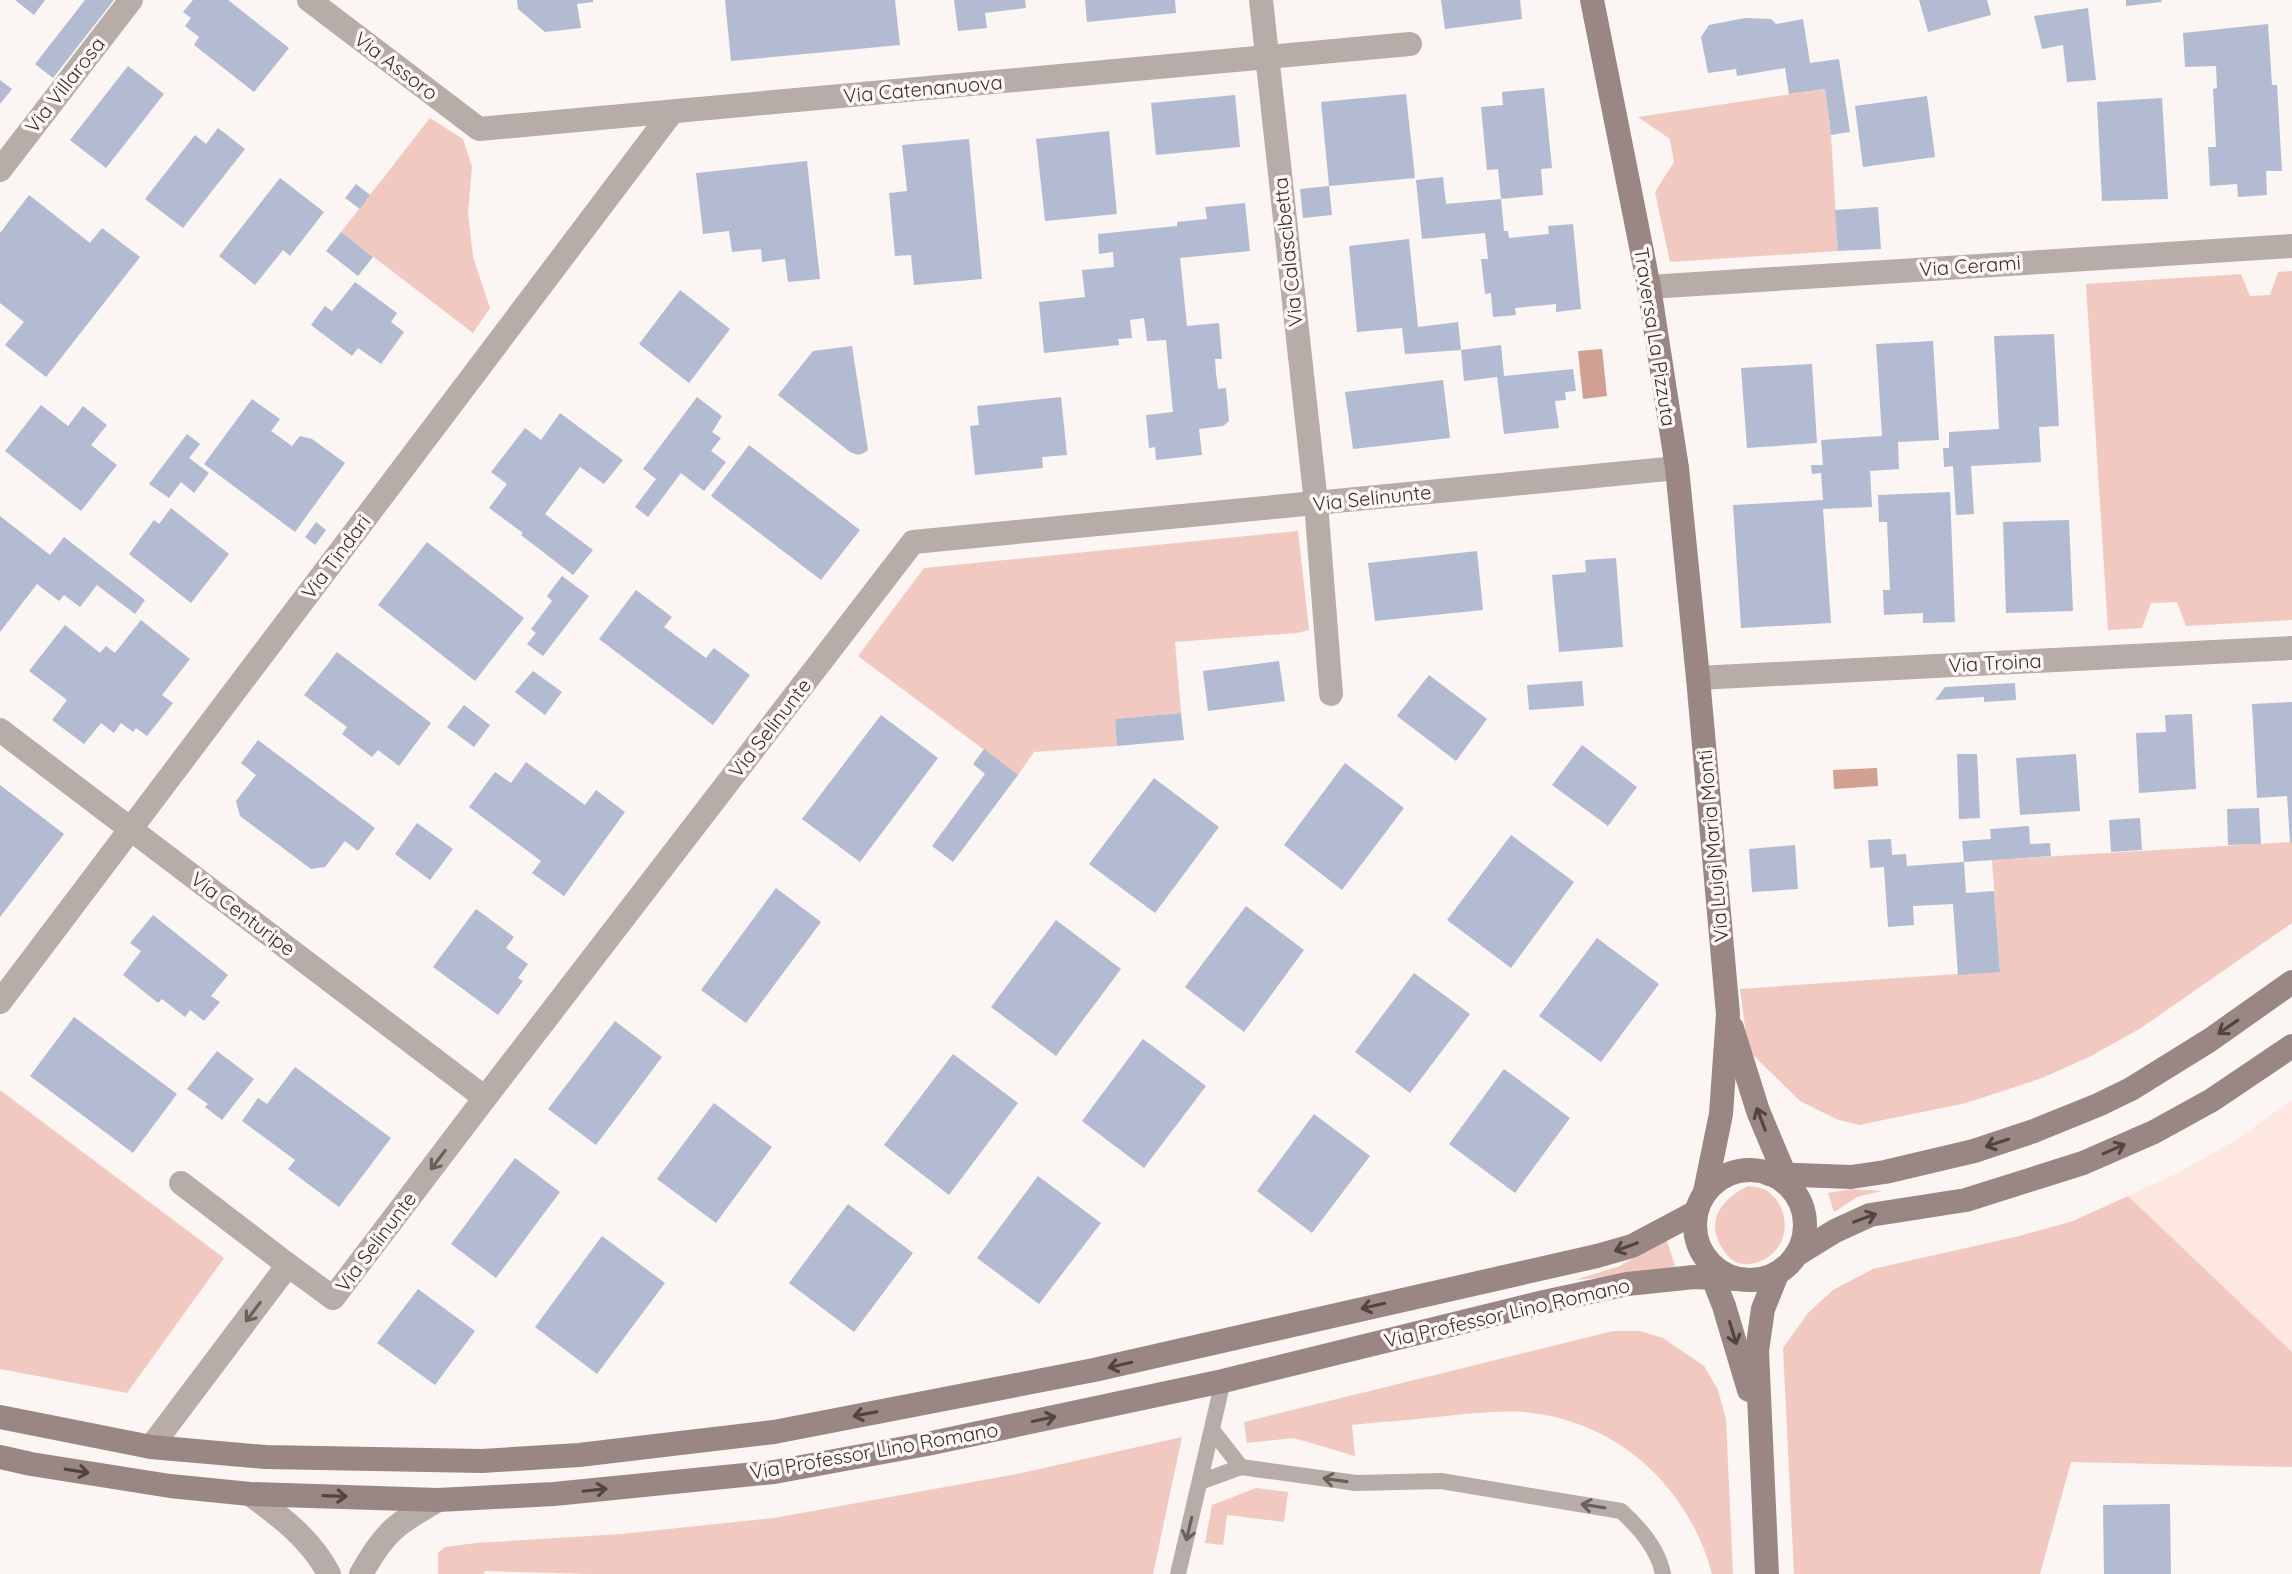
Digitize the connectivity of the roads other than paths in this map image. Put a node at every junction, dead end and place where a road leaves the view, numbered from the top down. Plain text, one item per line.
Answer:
1 (131, 0) edge
2 (309, 0) edge
3 (1261, 0) edge
4 (1592, 0) edge
5 (1410, 44) dead end
6 (1267, 58) junction
7 (445, 103) joint
8 (672, 112) junction
9 (0, 170) edge
10 (2292, 246) edge
11 (1649, 287) junction
12 (1677, 468) junction
13 (1316, 503) junction
14 (2292, 648) edge
15 (1698, 678) junction
16 (1331, 694) dead end
17 (0, 730) edge
18 (131, 829) junction
19 (2292, 982) edge
20 (0, 1002) edge
21 (1728, 1014) junction
22 (2292, 1046) edge
23 (485, 1098) junction
24 (1782, 1179) junction
25 (181, 1183) dead end
26 (1701, 1202) junction
27 (1796, 1255) junction
28 (288, 1265) junction
29 (1719, 1272) junction
30 (1777, 1274) junction
31 (1223, 1381) junction
32 (0, 1417) edge
33 (1212, 1430) junction
34 (1762, 1439) junction
35 (151, 1447) junction
36 (0, 1457) edge
37 (1241, 1467) junction
38 (1200, 1482) junction
39 (250, 1494) junction
40 (438, 1500) junction
41 (329, 1574) edge
42 (361, 1574) edge
43 (1178, 1574) edge
44 (1663, 1574) edge
45 (1767, 1574) edge

1 - 9 street, Via Villarosa
2 - 7 street, Via Assoro
3 - 6 street, Via Calascibetta
4 - 11 street, Traversa La Pizzuta
5 - 6 street, Via Catenanuova
6 - 8 street, Via Catenanuova
6 - 13 street, Via Calascibetta
7 - 8 street, Via Catenanuova
8 - 18 street, Via Tindari
10 - 11 street, Via Cerami
11 - 12 street, Traversa La Pizzuta
12 - 13 street, Via Selinunte
12 - 15 street, Traversa La Pizzuta
13 - 16 street, Via Calascibetta
13 - 23 street, Via Selinunte
14 - 15 street, Via Troina
15 - 21 street, Via Luigi Maria Monti
17 - 18 street, Via Centuripe
18 - 20 street, Via Tindari
18 - 23 street, Via Centuripe
19 -> 24 street
24 -> 21 street
21 - 26 street
27 -> 22 street
23 -> 28 street, Via Selinunte
24 - 26 street
24 - 27 street
25 - 28 street
26 - 29 street
26 -> 35 street, Via Professor Lino Romano
27 - 30 street
28 -> 35 street
29 - 30 street
29 - 31 street, Via Professor Lino Romano
29 -> 34 street
30 - 34 street
31 - 33 lane
40 -> 31 street, Via Professor Lino Romano
32 - 35 street, Via Professor Lino Romano
33 - 37 lane
33 - 38 lane
34 - 45 street
36 -> 39 street, Via Professor Lino Romano
37 - 38 lane
44 -> 37 lane
38 -> 43 lane
39 -> 40 street, Via Professor Lino Romano
39 - 41 street
40 - 42 street

